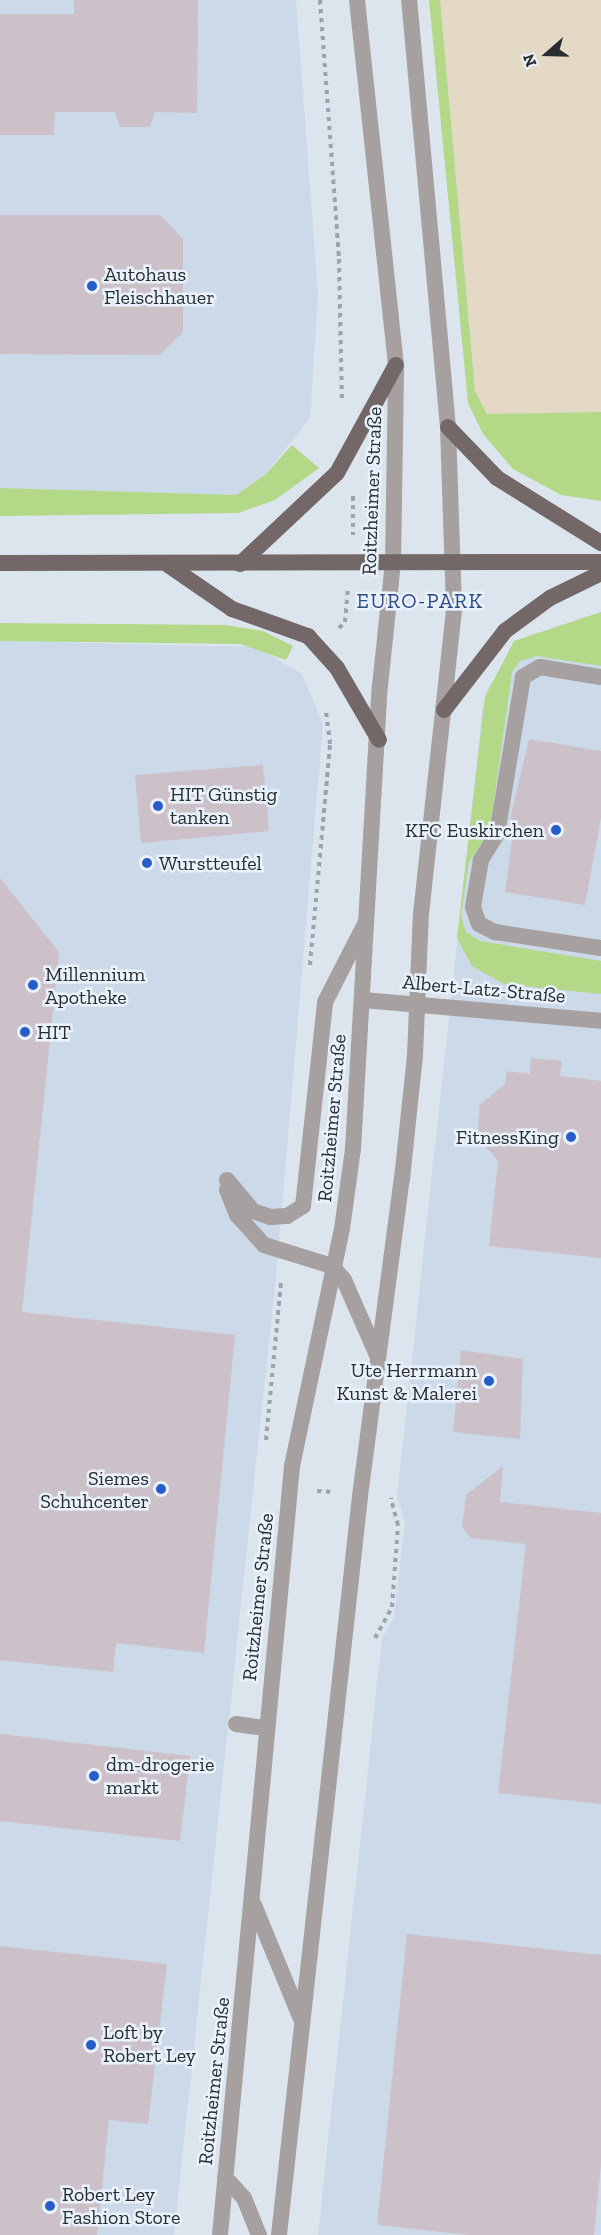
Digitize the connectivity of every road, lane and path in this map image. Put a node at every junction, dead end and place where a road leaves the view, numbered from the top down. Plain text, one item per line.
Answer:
1 (320, 0) edge
2 (357, 0) edge
3 (409, 0) edge
4 (396, 365) junction
5 (338, 415) dead end
6 (448, 427) junction
7 (337, 473) junction
8 (601, 543) edge
9 (601, 562) edge
10 (0, 563) edge
11 (350, 563) junction
12 (393, 563) junction
13 (240, 564) junction
14 (455, 564) junction
15 (168, 565) junction
16 (601, 573) edge
17 (321, 648) junction
18 (601, 676) edge
19 (325, 704) dead end
20 (444, 710) junction
21 (379, 740) junction
22 (365, 924) junction
23 (601, 948) edge
24 (309, 979) dead end
25 (363, 1000) junction
26 (416, 1004) junction
27 (601, 1021) edge
28 (332, 1266) junction
29 (282, 1277) dead end
30 (377, 1355) junction
31 (265, 1450) dead end
32 (291, 1488) junction
33 (360, 1496) junction
34 (374, 1648) dead end
35 (236, 1724) dead end
36 (266, 1728) junction
37 (254, 1905) junction
38 (250, 1951) junction
39 (275, 1956) junction
40 (302, 2019) junction
41 (225, 2177) junction
42 (220, 2235) edge
43 (259, 2235) edge
44 (279, 2235) edge

1 - 5 path
2 - 4 street, Roitzheimer Straße
3 - 6 street
4 - 7 main road
4 - 12 street, Roitzheimer Straße
6 - 8 main road
6 - 14 street
7 - 11 path
7 - 13 main road
9 - 14 main road
10 - 15 main road
11 - 12 main road
11 - 13 main road
11 - 17 path
12 - 14 main road
12 - 21 street, Roitzheimer Straße
13 - 15 main road
14 - 20 street
15 - 17 main road
16 - 20 main road
17 - 21 main road
18 - 23 street
19 - 24 path
20 - 26 street
21 - 22 street, Roitzheimer Straße
22 - 25 street, Roitzheimer Straße
22 - 28 street
25 - 26 street, Albert-Latz-Straße
25 - 28 street, Roitzheimer Straße
26 - 27 street, Albert-Latz-Straße
26 - 30 street
28 - 30 street
28 - 32 street, Roitzheimer Straße
29 - 31 path
30 - 33 street
32 - 33 path
32 - 36 street, Roitzheimer Straße
33 - 34 path
33 - 40 street
35 - 36 street
36 - 37 street, Roitzheimer Straße
37 - 38 street, Roitzheimer Straße
37 - 39 street
38 - 39 street
38 - 41 street, Roitzheimer Straße
39 - 40 street
40 - 44 street
41 - 42 street, Roitzheimer Straße
41 - 43 street

